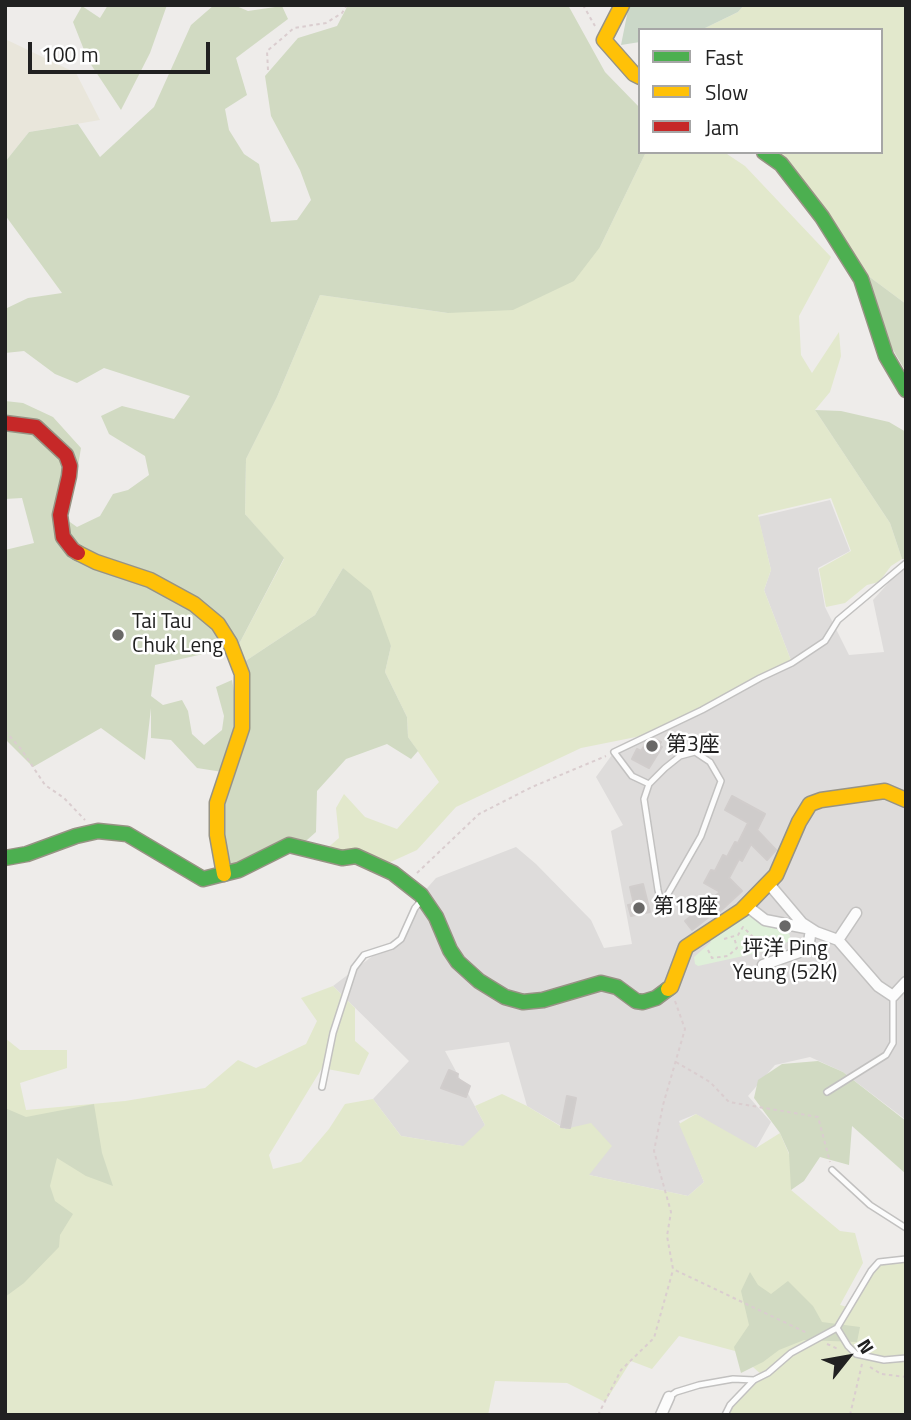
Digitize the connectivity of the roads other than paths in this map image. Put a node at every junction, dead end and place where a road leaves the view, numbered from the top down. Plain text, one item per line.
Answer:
1 (622, 5) edge
2 (638, 76) edge
3 (767, 154) edge
4 (906, 390) edge
5 (5, 423) edge
6 (906, 563) edge
7 (649, 784) junction
8 (899, 796) edge
9 (5, 858) edge
10 (224, 873) junction
11 (769, 884) junction
12 (424, 899) junction
13 (747, 906) junction
14 (856, 913) dead end
15 (811, 929) junction
16 (838, 940) junction
17 (763, 965) dead end
18 (906, 982) edge
19 (892, 996) junction
20 (322, 1087) dead end
21 (827, 1092) dead end
22 (832, 1170) road end
23 (906, 1228) edge
24 (906, 1259) edge
25 (837, 1328) junction
26 (906, 1358) edge
27 (754, 1380) junction
28 (669, 1397) joint
29 (662, 1415) edge
30 (724, 1415) edge

1 - 2 street
3 - 4 street
5 - 10 street
6 - 7 lane
7 - 7 lane
8 - 11 street
9 - 10 street
10 - 12 street
11 - 13 street
11 - 15 street
12 - 13 street
12 - 20 lane
13 - 15 street
14 - 16 street
15 - 16 street
15 - 17 street
16 - 19 street
18 - 19 street
19 - 21 lane
22 - 23 lane
24 - 25 lane
25 - 26 lane
25 - 27 lane
27 - 28 lane
27 - 30 lane
28 - 29 street

